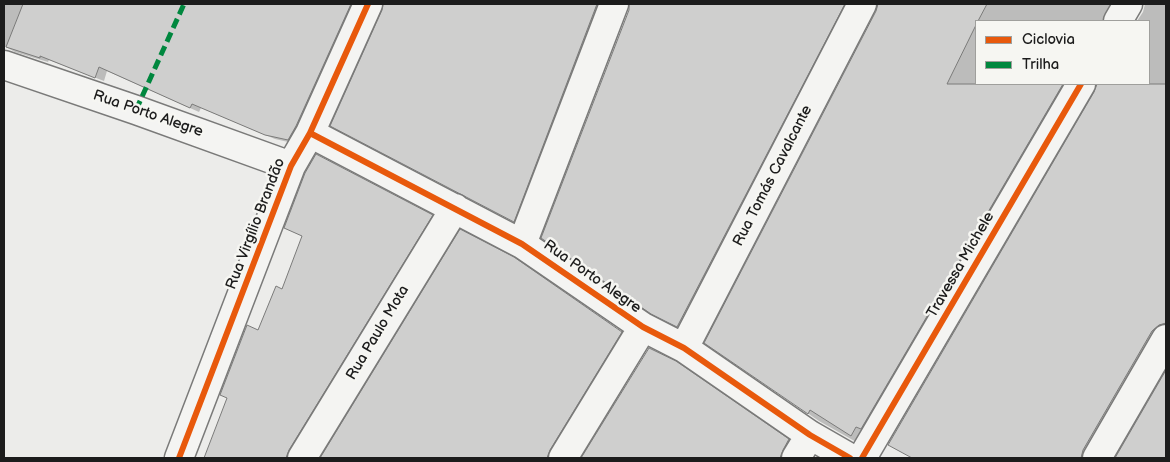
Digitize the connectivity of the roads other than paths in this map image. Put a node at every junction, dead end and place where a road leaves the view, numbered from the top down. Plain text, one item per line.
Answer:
1 (368, 4) edge
2 (614, 4) edge
3 (862, 4) edge
4 (1128, 4) edge
5 (1119, 20) edge
6 (4, 65) edge
7 (1080, 85) edge
8 (310, 133) junction
9 (291, 166) junction
10 (455, 208) junction
11 (522, 244) junction
12 (643, 327) junction
13 (1166, 339) edge
14 (684, 348) junction
15 (810, 435) junction
16 (180, 458) edge
17 (302, 458) edge
18 (562, 458) edge
19 (796, 458) edge
20 (850, 458) edge
21 (862, 458) edge
22 (1097, 458) edge

1 - 8 street, Rua Virgílio Brandão
2 - 11 street
3 - 14 street, Rua Tomás Cavalcante
4 - 5 street
6 - 9 street, Rua Porto Alegre
7 - 21 street, Travessa Michele
8 - 9 street, Rua Virgílio Brandão
8 - 10 street, Rua Porto Alegre
9 - 16 street, Rua Virgílio Brandão
10 - 11 street, Rua Porto Alegre
10 - 17 street, Rua Paulo Mota
11 - 12 street, Rua Porto Alegre
12 - 14 street, Rua Porto Alegre
12 - 18 street
13 - 22 street
14 - 15 street, Rua Porto Alegre
15 - 19 street
15 - 20 street, Rua Porto Alegre

